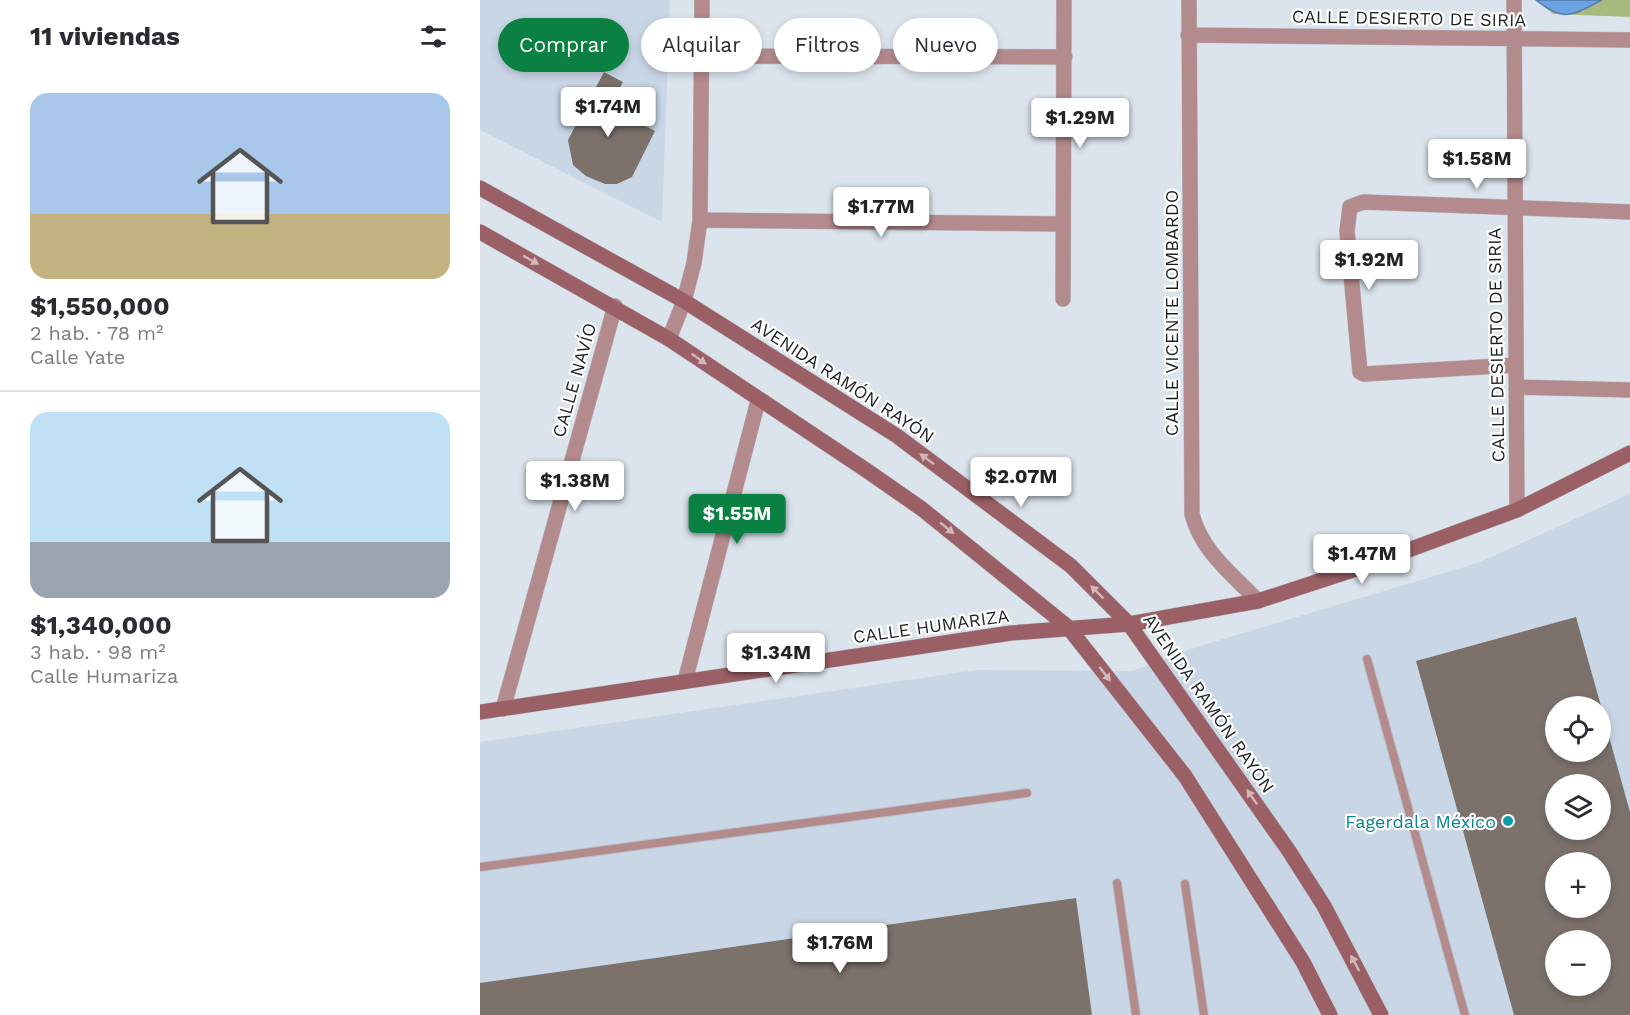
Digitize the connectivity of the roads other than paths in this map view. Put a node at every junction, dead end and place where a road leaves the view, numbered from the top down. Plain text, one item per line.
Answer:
1 (702, 0) edge
2 (1064, 0) edge
3 (1189, 0) edge
4 (1514, 0) edge
5 (702, 18) edge
6 (1188, 35) junction
7 (1514, 39) junction
8 (1630, 40) edge
9 (762, 56) edge
10 (1065, 57) junction
11 (702, 72) edge
12 (480, 188) edge
13 (1514, 208) junction
14 (1630, 212) edge
15 (700, 220) junction
16 (1062, 224) junction
17 (480, 232) edge
18 (1063, 299) dead end
19 (684, 301) junction
20 (615, 306) junction
21 (669, 339) junction
22 (1516, 365) junction
23 (1517, 387) junction
24 (1630, 390) edge
25 (758, 401) junction
26 (1630, 453) edge
27 (1517, 510) junction
28 (1258, 602) junction
29 (1129, 624) junction
30 (1068, 627) junction
31 (1368, 658) dead end
32 (685, 681) junction
33 (503, 709) junction
34 (480, 712) edge
35 (1026, 793) dead end
36 (480, 867) edge
37 (1117, 883) dead end
38 (1185, 884) dead end
39 (1136, 1015) edge
40 (1204, 1015) edge
41 (1330, 1015) edge
42 (1381, 1015) edge
43 (1465, 1015) edge

1 - 5 street
2 - 10 street
3 - 6 street, CALLE VICENTE LOMBARDO
4 - 7 street, CALLE DESIERTO DE SIRIA
6 - 7 street, CALLE DESIERTO DE SIRIA
6 - 28 street, CALLE VICENTE LOMBARDO
7 - 8 street, CALLE DESIERTO DE SIRIA
7 - 13 street, CALLE DESIERTO DE SIRIA
9 - 10 street
10 - 16 street
11 - 15 street
12 - 19 main road, AVENIDA RAMÓN RAYÓN
13 - 14 street
13 - 22 street, CALLE DESIERTO DE SIRIA
13 - 22 street
15 - 16 street
15 - 19 street
16 - 18 street
17 -> 20 main road
19 - 21 street
29 -> 19 main road, AVENIDA RAMÓN RAYÓN
20 - 21 main road
20 - 33 street, CALLE NAVÍO
21 -> 25 main road
22 - 23 street, CALLE DESIERTO DE SIRIA
23 - 24 street
23 - 27 street, CALLE DESIERTO DE SIRIA
25 -> 30 main road
25 - 32 street
26 - 27 main road, CALLE HUMARIZA
27 - 28 main road, CALLE HUMARIZA
28 - 29 main road, CALLE HUMARIZA
29 - 30 main road, CALLE HUMARIZA
42 -> 29 main road, AVENIDA RAMÓN RAYÓN
30 - 32 main road, CALLE HUMARIZA
30 -> 41 main road
31 - 43 lane
32 - 33 main road, CALLE HUMARIZA
33 - 34 main road, CALLE HUMARIZA
35 - 36 lane
37 - 39 lane
38 - 40 lane

